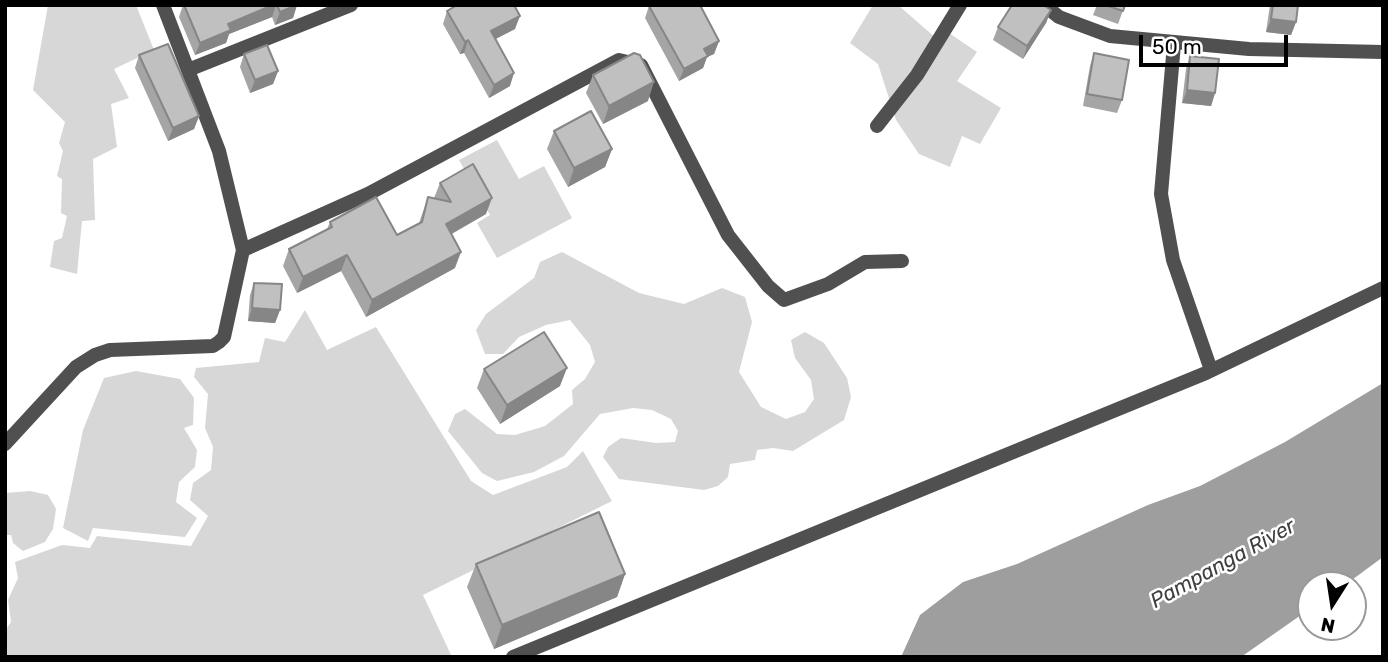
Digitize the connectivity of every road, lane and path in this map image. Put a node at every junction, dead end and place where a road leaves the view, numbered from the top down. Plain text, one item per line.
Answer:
1 (163, 5) edge
2 (351, 5) edge
3 (960, 5) edge
4 (1044, 5) edge
5 (1174, 44) junction
6 (1383, 52) edge
7 (188, 69) junction
8 (877, 126) dead end
9 (243, 250) junction
10 (902, 261) dead end
11 (1383, 288) edge
12 (1211, 370) junction
13 (5, 444) edge
14 (513, 657) edge

1 - 7 street
2 - 7 street
3 - 8 street
4 - 5 street
5 - 6 street
5 - 12 street
7 - 9 street
9 - 10 street
9 - 13 street
11 - 12 street
12 - 14 street

